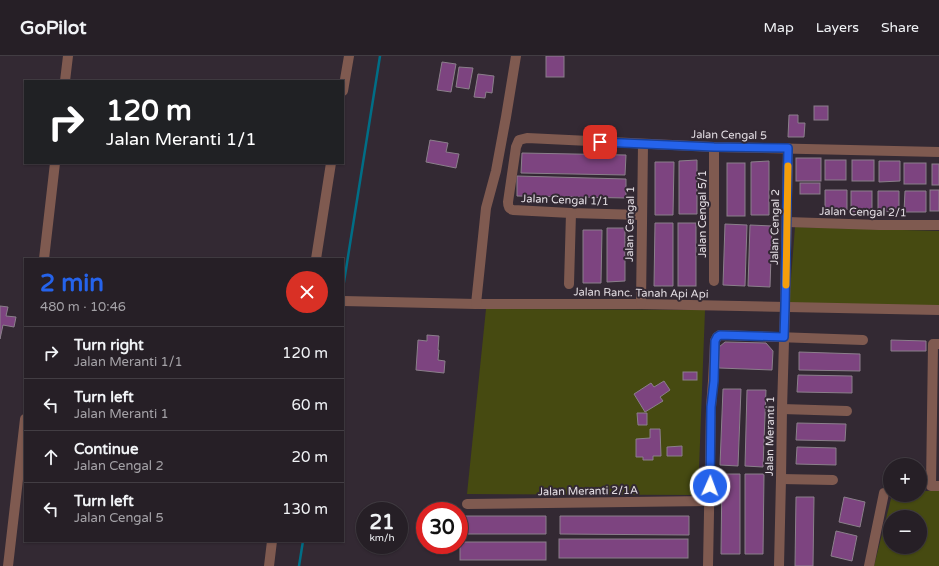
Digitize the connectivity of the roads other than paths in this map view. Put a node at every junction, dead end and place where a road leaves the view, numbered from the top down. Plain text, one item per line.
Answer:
1 (68, 56) edge
2 (348, 56) edge
3 (516, 56) edge
4 (65, 80) edge
5 (344, 84) edge
6 (519, 140) joint
7 (643, 144) junction
8 (714, 147) junction
9 (788, 148) junction
10 (939, 152) edge
11 (55, 164) edge
12 (331, 164) edge
13 (572, 213) junction
14 (642, 214) junction
15 (787, 222) junction
16 (939, 225) edge
17 (44, 258) edge
18 (316, 258) edge
19 (714, 281) dead end
20 (569, 284) dead end
21 (344, 301) edge
22 (476, 304) junction
23 (641, 304) junction
24 (785, 307) junction
25 (939, 310) edge
26 (784, 337) junction
27 (863, 340) dead end
28 (939, 344) edge
29 (782, 409) junction
30 (847, 412) dead end
31 (24, 428) edge
32 (781, 479) junction
33 (832, 480) dead end
34 (939, 486) edge
35 (883, 498) edge
36 (709, 501) junction
37 (468, 504) edge
38 (272, 542) edge
39 (8, 566) edge
40 (269, 566) edge
41 (708, 566) edge
42 (779, 566) edge
43 (869, 566) edge

1 - 4 street
2 - 5 street
3 - 22 street
6 - 7 street, Jalan Cengal 5
6 - 13 street, Jalan Cengal 1/1
7 - 8 street, Jalan Cengal 5
7 - 14 street, Jalan Cengal 1
8 - 9 street, Jalan Cengal 5
8 - 19 street, Jalan Cengal 5/1
9 - 10 street, Jalan Cengal 5
9 - 15 street, Jalan Cengal 2
11 - 17 street
12 - 18 street
13 - 14 street, Jalan Cengal 1/1
13 - 20 street
14 - 23 street, Jalan Cengal 1
15 - 16 street, Jalan Cengal 2/1
15 - 24 street, Jalan Cengal 2
21 - 22 street, Jalan Ranc. Tanah Api Api
22 - 23 street, Jalan Ranc. Tanah Api Api
23 - 24 street, Jalan Ranc. Tanah Api Api
24 - 25 street, Jalan Ranc. Tanah Api Api
24 - 26 street, Jalan Meranti 1
26 - 27 street
26 - 29 street, Jalan Meranti 1
26 - 36 street
28 - 34 street
29 - 30 street
29 - 32 street, Jalan Meranti 1
31 - 39 street
32 - 33 street
32 - 42 street, Jalan Meranti 1
35 - 43 street
36 - 37 street, Jalan Meranti 2/1A
36 - 41 street
38 - 40 street

